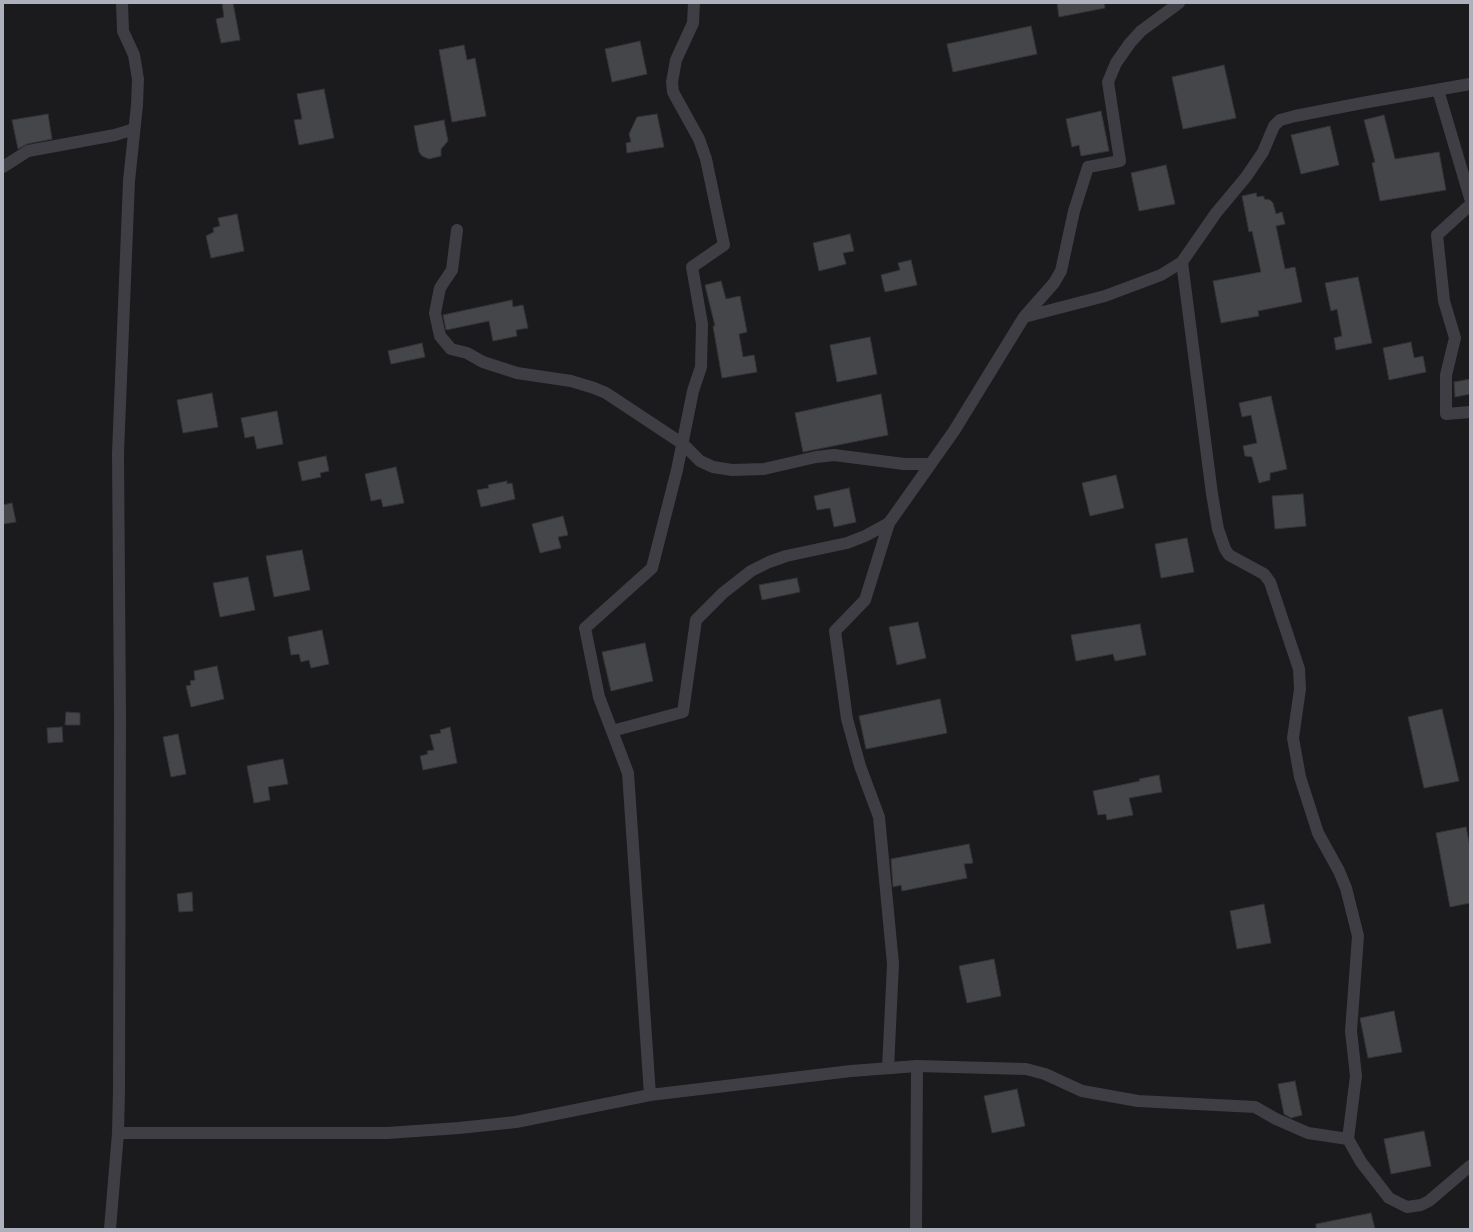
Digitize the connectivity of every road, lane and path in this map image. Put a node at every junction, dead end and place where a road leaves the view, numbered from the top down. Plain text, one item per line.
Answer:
1 (122, 3) edge
2 (694, 3) edge
3 (1179, 3) edge
4 (1470, 84) edge
5 (1438, 90) junction
6 (134, 129) junction
7 (3, 167) edge
8 (1470, 198) edge
9 (1470, 205) edge
10 (457, 230) dead end
11 (1182, 262) junction
12 (1024, 317) junction
13 (1470, 412) edge
14 (683, 444) junction
15 (931, 464) junction
16 (888, 523) junction
17 (612, 731) junction
18 (917, 1066) junction
19 (888, 1068) junction
20 (650, 1095) junction
21 (118, 1134) junction
22 (1348, 1139) junction
23 (1470, 1166) edge
24 (110, 1229) edge
25 (916, 1229) edge

1 - 6 street
2 - 14 street
3 - 12 street
4 - 5 street
5 - 8 street
5 - 11 street
6 - 7 street
6 - 21 street
9 - 13 street
10 - 14 street
11 - 12 street
11 - 22 street
12 - 15 street
14 - 15 street
14 - 17 street
15 - 16 street
16 - 17 street
16 - 19 street
17 - 20 street
18 - 19 street
18 - 22 street
18 - 25 street
19 - 20 street
20 - 21 street
21 - 24 street
22 - 23 street

